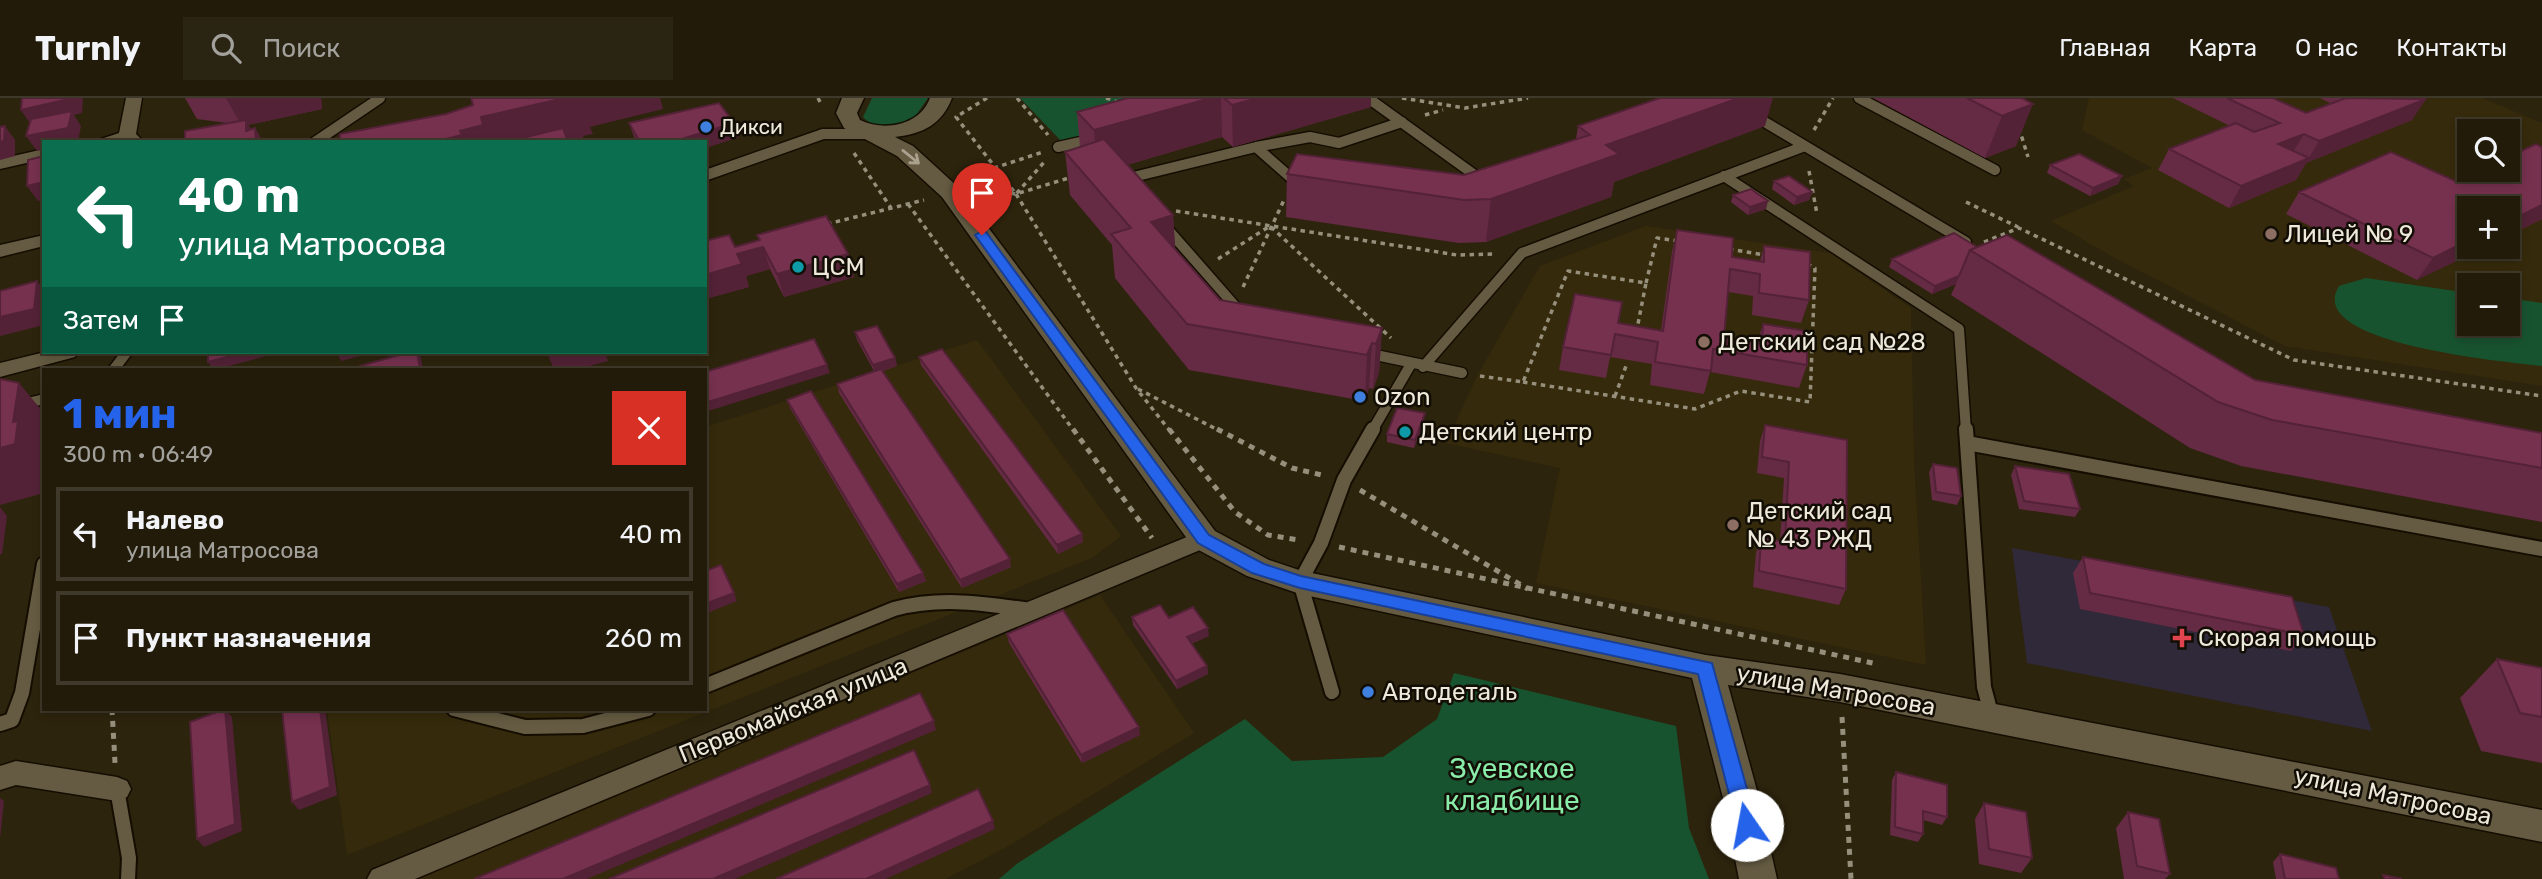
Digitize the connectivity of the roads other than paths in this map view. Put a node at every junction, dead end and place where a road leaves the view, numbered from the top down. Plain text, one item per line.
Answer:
1 (134, 98) edge
2 (380, 98) edge
3 (957, 98) edge
4 (1368, 98) edge
5 (1859, 98) edge
6 (850, 102) edge
7 (939, 104) edge
8 (1740, 107) dead end
9 (1402, 122) junction
10 (822, 134) junction
11 (872, 134) junction
12 (1111, 135) edge
13 (131, 139) edge
14 (318, 140) edge
15 (1805, 146) junction
16 (1058, 147) road end
17 (1256, 147) junction
18 (42, 155) edge
19 (0, 164) edge
20 (1995, 170) dead end
21 (707, 175) edge
22 (1724, 176) junction
23 (1499, 179) edge
24 (1486, 184) junction
25 (1475, 187) edge
26 (1132, 188) edge
27 (947, 189) junction
28 (1306, 191) edge
29 (1147, 207) edge
30 (42, 240) edge
31 (1973, 247) edge
32 (0, 251) edge
33 (1248, 320) edge
34 (1350, 349) edge
35 (60, 354) edge
36 (125, 354) edge
37 (1417, 365) junction
38 (115, 368) edge
39 (0, 370) edge
40 (1462, 373) road end
41 (42, 400) edge
42 (0, 410) edge
43 (1967, 443) junction
44 (1203, 539) junction
45 (2542, 550) edge
46 (42, 576) edge
47 (1300, 582) junction
48 (1033, 610) junction
49 (1706, 668) junction
50 (707, 685) edge
51 (1332, 692) dead end
52 (462, 711) edge
53 (640, 711) edge
54 (1992, 717) junction
55 (0, 724) edge
56 (0, 778) edge
57 (117, 789) joint
58 (2540, 830) edge
59 (128, 879) edge
60 (382, 879) edge
61 (1758, 879) edge

1 - 13 street
2 - 14 lane
3 - 7 street
4 - 9 lane
5 - 20 lane
6 - 10 street
6 - 11 street, улица Матросова
7 - 11 street
7 - 27 street
8 - 15 lane
9 - 17 lane
9 - 24 lane
10 - 11 street
10 - 21 street
11 -> 27 street, улица Матросова
12 - 16 lane
15 - 22 lane
15 - 31 lane
17 - 26 lane
17 - 28 lane
18 - 19 street
22 - 37 lane
22 - 43 lane
23 - 24 lane
24 - 25 lane
27 - 44 street, улица Матросова
29 - 33 lane
30 - 32 street
34 - 37 lane
35 - 39 street
36 - 38 lane
37 - 40 lane
37 - 47 lane
41 - 42 lane
43 - 45 lane
43 - 54 lane
44 - 47 street, улица Матросова
44 - 48 street, Первомайская улица
46 - 55 lane
47 - 49 street, улица Матросова
47 - 51 lane
48 - 50 lane
48 - 60 street, Первомайская улица
49 - 54 street, улица Матросова
49 - 61 street
52 - 53 lane
54 - 58 street, улица Матросова
56 - 57 street
57 - 59 lane

